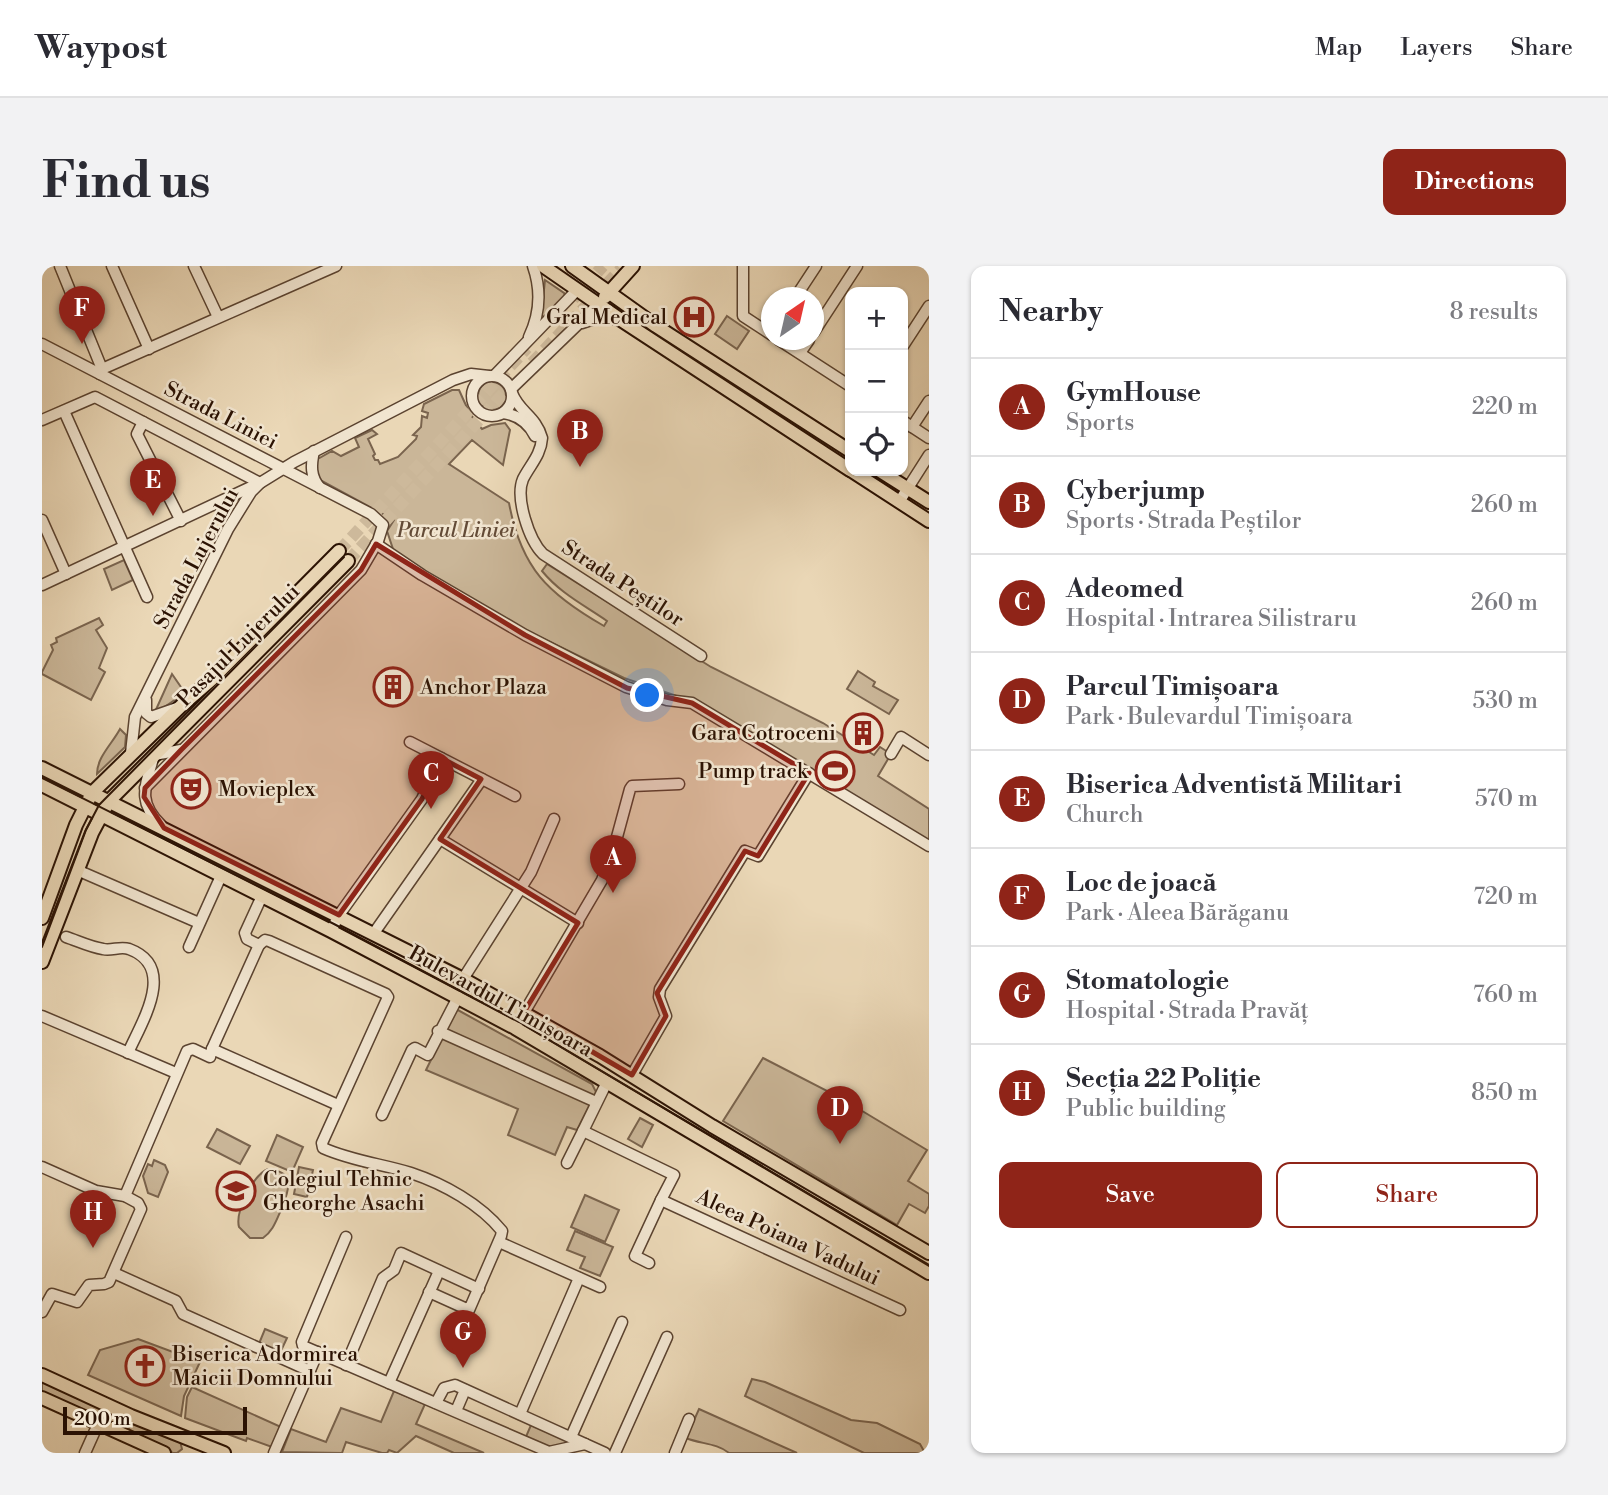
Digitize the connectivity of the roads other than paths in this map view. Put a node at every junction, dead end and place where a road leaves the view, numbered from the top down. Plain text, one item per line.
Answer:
1 (60, 266) edge
2 (112, 266) edge
3 (194, 266) edge
4 (336, 266) edge
5 (533, 266) edge
6 (543, 266) edge
7 (572, 266) edge
8 (743, 266) edge
9 (816, 266) edge
10 (857, 266) edge
11 (625, 269) edge
12 (591, 271) edge
13 (802, 287) edge
14 (577, 289) junction
15 (609, 293) junction
16 (598, 305) junction
17 (929, 306) edge
18 (632, 309) junction
19 (218, 317) junction
20 (824, 317) edge
21 (621, 320) junction
22 (572, 328) junction
23 (761, 328) edge
24 (908, 338) edge
25 (526, 342) junction
26 (42, 344) edge
27 (149, 349) junction
28 (795, 350) edge
29 (802, 350) edge
30 (800, 353) junction
31 (101, 371) junction
32 (492, 376) junction
33 (449, 383) junction
34 (845, 383) edge
35 (511, 391) junction
36 (472, 397) junction
37 (929, 401) edge
38 (64, 411) junction
39 (503, 413) junction
40 (42, 420) edge
41 (143, 422) junction
42 (908, 423) edge
43 (908, 425) edge
44 (929, 438) edge
45 (845, 448) edge
46 (314, 451) junction
47 (929, 455) edge
48 (537, 457) junction
49 (845, 466) edge
50 (282, 468) junction
51 (860, 476) edge
52 (888, 476) edge
53 (260, 483) junction
54 (320, 488) junction
55 (908, 488) junction
56 (899, 502) junction
57 (929, 502) edge
58 (42, 520) edge
59 (181, 521) junction
60 (929, 521) edge
61 (374, 547) junction
62 (124, 548) junction
63 (66, 575) junction
64 (42, 586) edge
65 (147, 597) dead end
66 (701, 656) dead end
67 (148, 693) junction
68 (181, 706) junction
69 (410, 742) dead end
70 (181, 750) junction
71 (131, 753) junction
72 (891, 754) dead end
73 (154, 755) junction
74 (929, 755) edge
75 (441, 758) junction
76 (42, 768) edge
77 (809, 773) junction
78 (482, 779) junction
79 (42, 785) edge
80 (680, 785) dead end
81 (145, 788) junction
82 (92, 793) junction
83 (515, 796) dead end
84 (109, 801) junction
85 (84, 807) junction
86 (101, 816) junction
87 (554, 820) dead end
88 (164, 828) junction
89 (440, 839) junction
90 (929, 846) edge
91 (77, 870) junction
92 (221, 876) junction
93 (521, 888) junction
94 (262, 896) junction
95 (339, 915) junction
96 (42, 918) edge
97 (199, 923) junction
98 (578, 923) junction
99 (331, 931) junction
100 (374, 933) junction
101 (66, 937) dead end
102 (259, 945) junction
103 (189, 947) dead end
104 (42, 962) edge
105 (463, 979) junction
106 (458, 997) junction
107 (524, 1012) junction
108 (42, 1016) edge
109 (515, 1028) junction
110 (438, 1031) junction
111 (212, 1049) junction
112 (128, 1053) junction
113 (617, 1066) junction
114 (176, 1073) junction
115 (632, 1075) junction
116 (607, 1082) junction
117 (596, 1102) junction
118 (338, 1105) junction
119 (382, 1115) dead end
120 (712, 1126) junction
121 (583, 1130) junction
122 (705, 1139) junction
123 (567, 1163) dead end
124 (42, 1167) edge
125 (125, 1196) junction
126 (661, 1200) junction
127 (850, 1206) junction
128 (841, 1221) junction
129 (346, 1237) dead end
130 (499, 1242) junction
131 (929, 1253) edge
132 (649, 1263) dead end
133 (439, 1271) junction
134 (114, 1273) junction
135 (929, 1273) edge
136 (579, 1278) junction
137 (600, 1287) dead end
138 (478, 1289) junction
139 (429, 1292) junction
140 (900, 1310) dead end
141 (42, 1312) edge
142 (622, 1322) dead end
143 (667, 1337) dead end
144 (318, 1352) junction
145 (346, 1364) junction
146 (310, 1371) junction
147 (42, 1375) edge
148 (389, 1383) junction
149 (465, 1390) junction
150 (42, 1398) edge
151 (436, 1403) junction
152 (456, 1411) junction
153 (520, 1414) junction
154 (689, 1419) dead end
155 (98, 1424) junction
156 (571, 1437) junction
157 (585, 1444) junction
158 (190, 1446) edge
159 (85, 1453) edge
160 (164, 1453) edge
161 (224, 1453) edge
162 (274, 1453) edge
163 (605, 1453) edge
164 (615, 1453) edge
165 (675, 1453) edge

1 - 31 street
2 - 27 street
3 - 19 street
4 - 19 street
5 - 25 street
6 - 14 main road
7 - 12 main road
8 - 23 street
9 - 13 street
10 - 20 street
11 - 15 main road
11 - 18 main road
12 - 14 main road
12 - 15 main road
14 - 16 main road
14 - 25 street
15 - 16 main road
15 - 18 main road
16 - 21 main road
16 - 22 street
17 - 24 street
18 - 45 main road
19 - 27 street
21 - 22 street
21 - 49 main road
22 - 35 street
25 - 32 street
26 - 31 street, Strada Liniei
27 - 31 street
28 - 30 street
29 - 30 street
30 - 34 street
31 - 50 street, Strada Liniei
32 - 33 street, Strada Lujerului
32 - 35 street
32 - 36 street
33 - 36 street
33 - 46 street, Strada Lujerului
35 - 39 street
35 - 48 street, Strada Peștilor
36 - 39 street
37 - 42 street
38 - 40 street
38 - 41 street, Strada Liniei
38 - 62 street
39 - 48 street
41 - 53 street, Strada Liniei
41 - 59 street
43 - 44 street
46 - 50 street, Strada Lujerului
46 - 54 street
47 - 55 street
48 - 66 street, Strada Peștilor
50 - 53 street, Strada Lujerului
50 - 54 street, Strada Liniei
51 - 56 main road
52 - 55 main road
53 - 59 street
53 - 67 street, Strada Lujerului
54 - 61 street, Strada Liniei
55 - 56 street
55 - 57 main road
56 - 60 main road
58 - 63 street
59 - 62 street
61 - 70 street
61 - 77 street
62 - 63 street
62 - 65 street
63 - 64 street
67 - 68 street
67 - 71 street, Strada Lujerului
68 - 71 main road, Pasajul Lujerului
68 - 73 main road, Pasajul Lujerului
69 - 75 street
70 - 73 street
70 - 81 street
71 - 82 main road
72 - 74 street
73 - 81 street
73 - 84 main road
75 - 78 street
75 - 95 street
76 - 82 main road, Bulevardul Timișoara
77 - 90 street
77 - 115 street
78 - 83 street
78 - 89 street
79 - 85 main road, Bulevardul Timișoara
80 - 98 street
81 - 88 street
82 - 84 main road, Bulevardul Timișoara
82 - 85 main road
84 - 86 main road
84 - 88 main road, Bulevardul Timișoara
85 - 86 main road, Bulevardul Timișoara
85 - 96 main road
86 - 91 main road
86 - 92 main road, Bulevardul Timișoara
87 - 93 street
88 - 95 main road, Bulevardul Timișoara
89 - 93 street
89 - 100 street
91 - 97 street
91 - 104 main road
92 - 94 main road, Bulevardul Timișoara
92 - 97 street
93 - 98 street
93 - 105 street
94 - 99 main road, Bulevardul Timișoara
94 - 102 street
95 - 99 street
95 - 100 main road, Bulevardul Timișoara
97 - 103 street
98 - 107 street
99 - 106 main road, Bulevardul Timișoara
100 - 105 main road, Bulevardul Timișoara
101 - 112 street
102 - 111 street
102 - 118 street
105 - 107 main road, Bulevardul Timișoara
106 - 109 main road, Bulevardul Timișoara
106 - 110 street
107 - 109 street
107 - 113 main road, Bulevardul Timișoara
108 - 112 street
109 - 116 main road, Bulevardul Timișoara
110 - 117 street
110 - 119 street
111 - 114 street
111 - 118 street
112 - 114 street
113 - 115 main road, Bulevardul Timișoara
113 - 116 main road
114 - 125 street
115 - 120 main road, Bulevardul Timișoara
116 - 117 street
116 - 122 main road, Bulevardul Timișoara
117 - 121 street
118 - 130 street
120 - 122 main road
120 - 127 main road, Bulevardul Timișoara
121 - 123 street
121 - 126 street, Aleea Poiana Vadului
122 - 128 main road, Bulevardul Timișoara
124 - 125 street
125 - 134 street
126 - 132 street, Aleea Poiana Vadului
126 - 140 street, Aleea Poiana Vadului
127 - 128 main road
127 - 131 main road, Bulevardul Timișoara
128 - 135 main road, Bulevardul Timișoara
129 - 144 street
130 - 136 street
130 - 138 street
133 - 138 street
133 - 139 street
133 - 145 street
134 - 141 street
134 - 146 street
136 - 137 street
136 - 153 street
138 - 139 street
139 - 148 street
142 - 156 street
143 - 164 street
144 - 145 street
144 - 146 street
145 - 148 street
146 - 162 street
147 - 158 main road
148 - 151 street
149 - 151 street
149 - 152 street
149 - 153 street
150 - 155 main road
151 - 152 street
152 - 157 street
153 - 156 street
154 - 165 street
155 - 159 street
155 - 160 main road
156 - 157 street
157 - 163 street
158 - 161 main road

